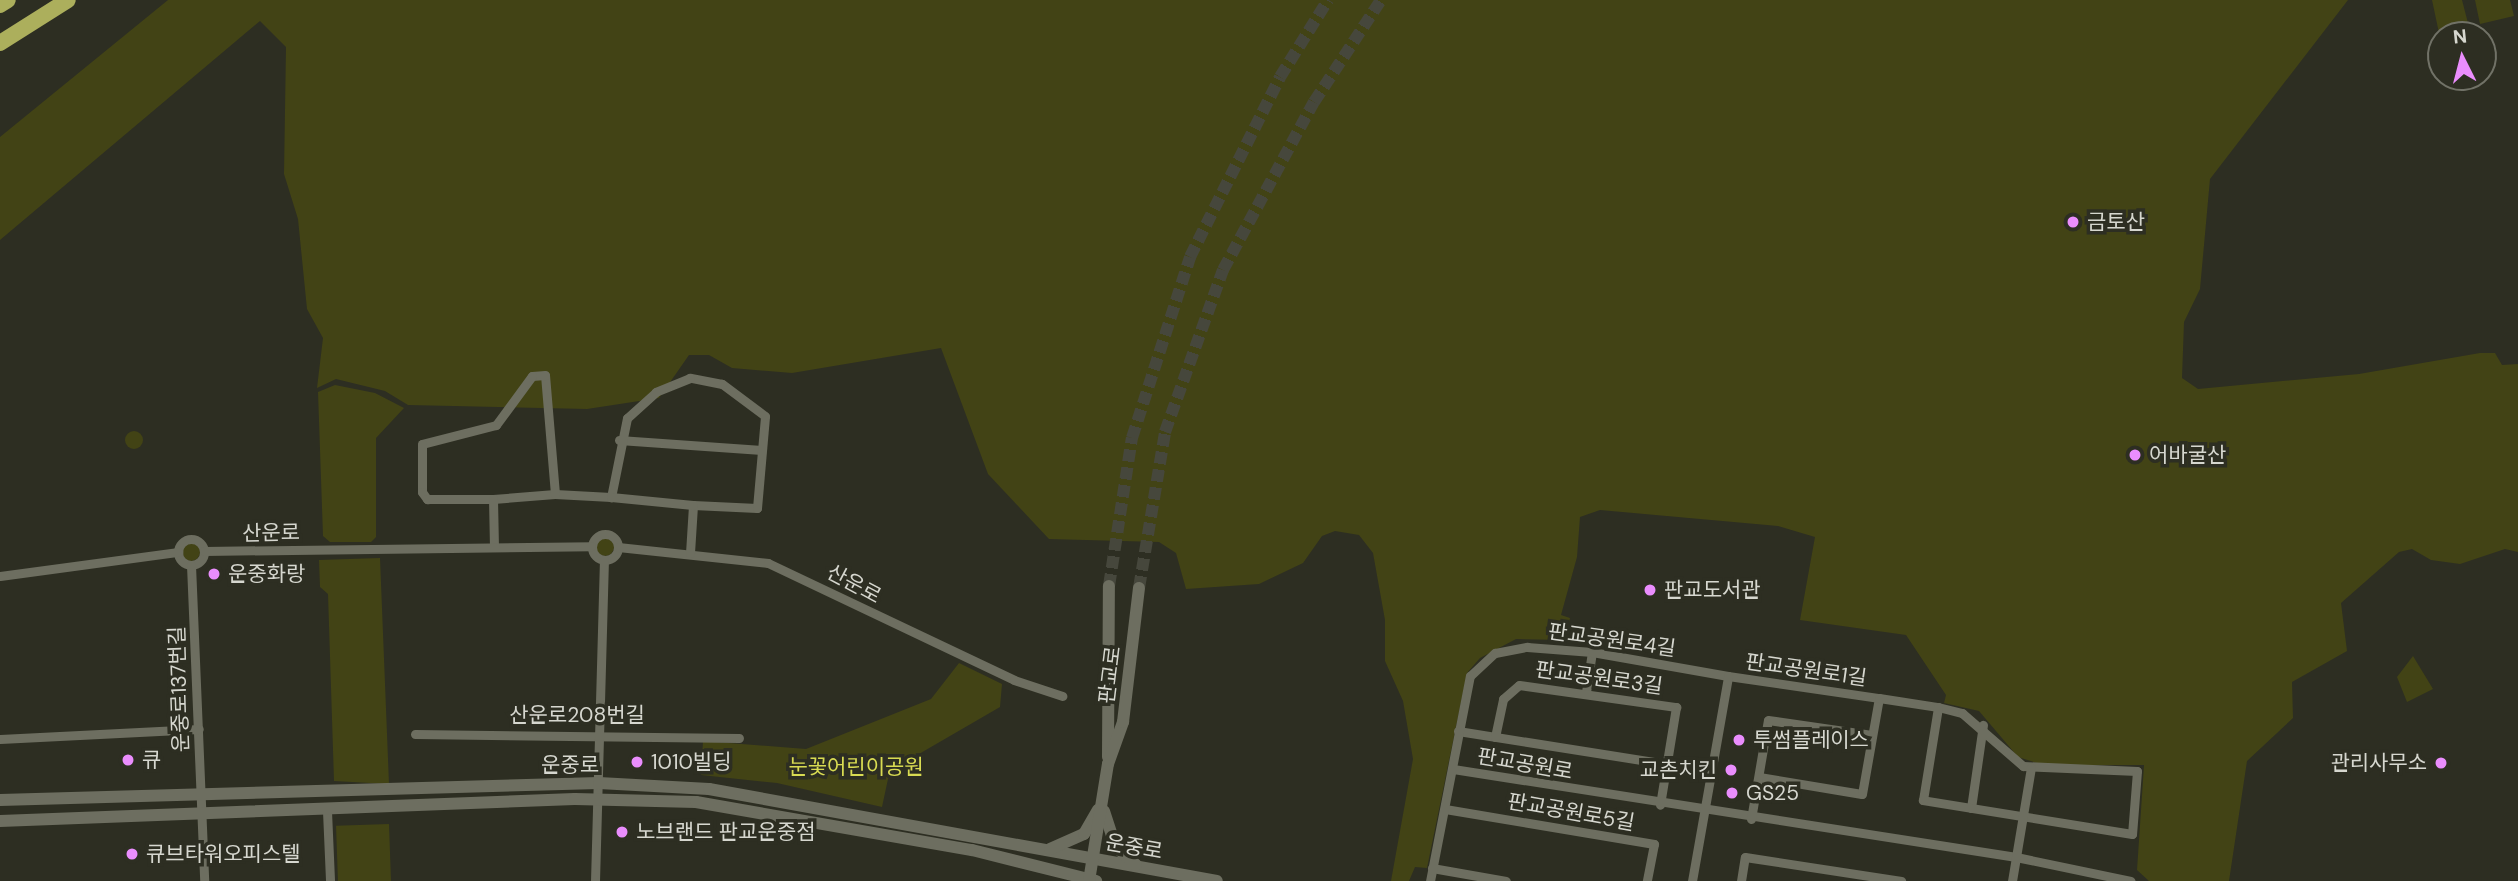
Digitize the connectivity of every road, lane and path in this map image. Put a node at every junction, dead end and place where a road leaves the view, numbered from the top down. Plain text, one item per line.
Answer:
1 (8, 0) edge
2 (68, 0) edge
3 (0, 5) edge
4 (0, 43) edge
5 (620, 440) junction
6 (762, 450) junction
7 (555, 494) junction
8 (611, 497) junction
9 (493, 499) junction
10 (693, 505) junction
11 (494, 546) junction
12 (591, 546) junction
13 (618, 547) junction
14 (204, 551) junction
15 (178, 552) junction
16 (690, 553) junction
17 (604, 560) junction
18 (191, 565) junction
19 (0, 576) edge
20 (1109, 586) tunnel mouth
21 (1139, 588) tunnel mouth
22 (1592, 652) junction
23 (1727, 676) junction
24 (1586, 692) junction
25 (1062, 696) dead end
26 (1880, 698) junction
27 (1938, 707) junction
28 (1983, 725) junction
29 (199, 729) junction
30 (1458, 731) junction
31 (600, 733) junction
32 (415, 734) dead end
33 (1872, 735) junction
34 (1496, 737) junction
35 (739, 738) dead end
36 (0, 739) edge
37 (1108, 764) junction
38 (1666, 764) junction
39 (2031, 768) junction
40 (1453, 769) junction
41 (1759, 777) junction
42 (599, 783) junction
43 (201, 793) junction
44 (598, 799) junction
45 (0, 800) edge
46 (1102, 804) junction
47 (1660, 805) junction
48 (1970, 808) junction
49 (1445, 809) junction
50 (327, 811) junction
51 (1703, 811) junction
52 (201, 812) junction
53 (2023, 817) junction
54 (1751, 819) junction
55 (0, 821) edge
56 (1048, 850) junction
57 (2016, 857) junction
58 (1093, 859) junction
59 (1433, 868) junction
60 (1149, 869) junction
61 (1048, 876) edge
62 (204, 881) edge
63 (330, 881) edge
64 (595, 881) edge
65 (1092, 881) edge
66 (1217, 881) edge
67 (1430, 881) edge
68 (1506, 881) edge
69 (1647, 881) edge
70 (1692, 881) edge
71 (1741, 881) edge
72 (1900, 881) edge
73 (2012, 881) edge
74 (2131, 881) edge

1 - 3 highway
2 - 4 highway
5 - 6 street
5 - 6 street
5 - 8 street
6 - 10 street
7 - 8 street
7 - 9 street
7 - 9 street
8 - 10 street
9 - 11 street
10 - 16 street
11 - 12 street, 산운로
11 - 14 street, 산운로
12 - 13 street, 산운로
12 - 17 street
13 - 16 street, 산운로
13 - 17 street
14 - 15 street, 산운로
14 - 18 street
15 - 18 street
15 - 19 street
16 - 25 street, 산운로
17 - 31 street
18 - 29 street, 운중로137번길
20 - 37 main road, 판교로
21 - 37 main road, 판교로
22 - 23 street, 판교공원로4길
22 - 24 street
22 - 30 street, 판교공원로4길
23 - 26 street, 판교공원로1길
23 - 51 street
24 - 34 street, 판교공원로3길
24 - 38 street, 판교공원로3길
26 - 27 street, 판교공원로1길
26 - 33 street, 판교공원로1길
27 - 28 street, 판교공원로1길
27 - 48 street
28 - 39 street, 판교공원로1길
28 - 48 street
29 - 36 street
29 - 43 street, 운중로137번길
30 - 34 street
30 - 40 street, 판교공원로4길
31 - 32 street, 산운로208번길
31 - 35 street, 산운로208번길
31 - 42 street
33 - 41 street
33 - 41 street, 판교공원로1길
34 - 38 street
37 - 46 main road, 판교로
38 - 47 street, 판교공원로3길
39 - 53 street
39 - 53 street
40 - 47 street, 판교공원로
40 - 49 street, 판교공원로
41 - 54 street
42 - 43 main road, 운중로
42 - 44 street
42 - 56 main road, 운중로
43 - 45 main road, 운중로
43 - 52 street, 운중로137번길
44 - 50 main road, 운중로
44 - 61 main road, 운중로
44 - 64 street
46 - 56 main road
46 - 58 main road, 판교로
46 - 60 main road
47 - 51 street, 판교공원로
48 - 53 street
49 - 59 street, 판교공원로
49 - 69 street, 판교공원로5길
50 - 52 main road, 운중로
50 - 63 street
51 - 54 street, 판교공원로
51 - 70 street
52 - 55 main road, 운중로
52 - 62 street, 운중로137번길
53 - 57 street
54 - 57 street, 판교공원로
56 - 58 main road, 운중로
57 - 73 street
57 - 74 street, 판교공원로
58 - 60 main road, 운중로
58 - 65 main road, 판교로
59 - 67 street, 판교공원로
59 - 68 street
60 - 66 main road, 운중로
61 - 65 main road, 운중로
71 - 72 street

